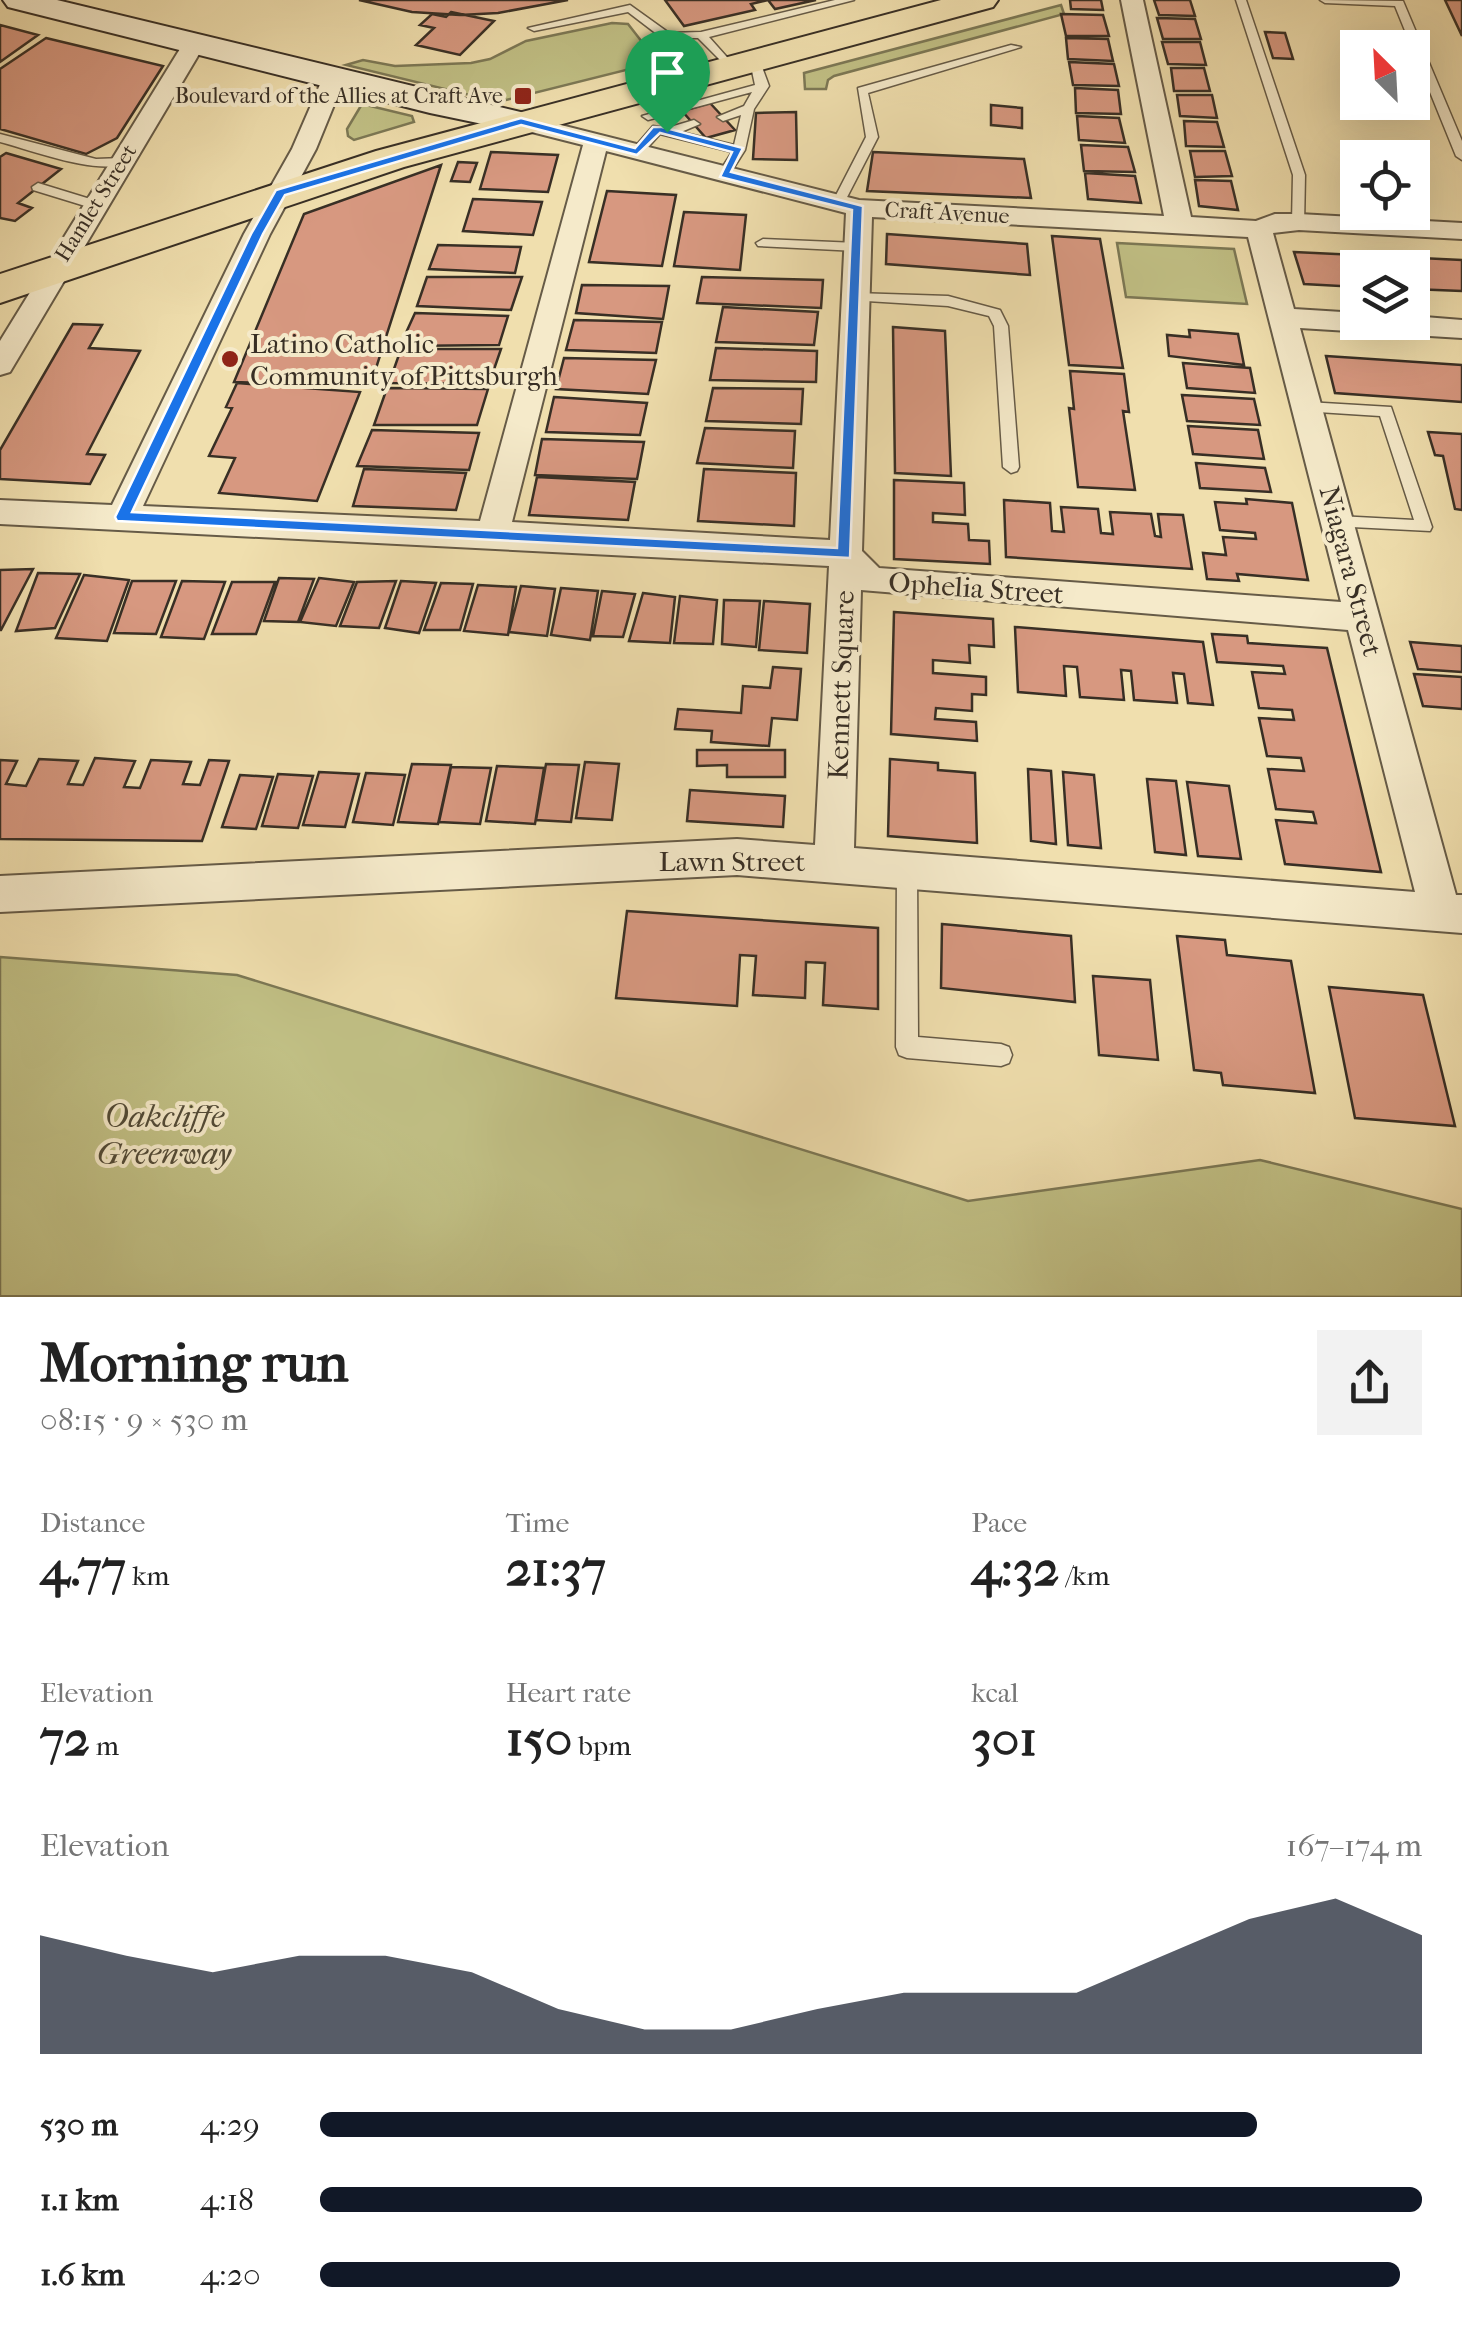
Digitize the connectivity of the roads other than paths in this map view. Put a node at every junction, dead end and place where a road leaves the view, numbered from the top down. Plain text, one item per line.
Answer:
1 (18, 0) edge
2 (849, 0) edge
3 (981, 0) edge
4 (1132, 0) edge
5 (1242, 0) edge
6 (1325, 0) edge
7 (534, 28) dead end
8 (701, 35) junction
9 (194, 44) junction
10 (1015, 48) dead end
11 (748, 70) junction
12 (333, 78) junction
13 (639, 104) junction
14 (748, 110) junction
15 (723, 116) dead end
16 (521, 122) junction
17 (694, 124) dead end
18 (662, 130) junction
19 (0, 138) edge
20 (596, 142) junction
21 (739, 150) junction
22 (637, 152) junction
23 (1462, 156) edge
24 (122, 162) junction
25 (724, 174) junction
26 (38, 187) dead end
27 (280, 192) junction
28 (95, 205) junction
29 (848, 206) junction
30 (1299, 222) junction
31 (1180, 224) junction
32 (1259, 229) junction
33 (1462, 231) edge
34 (763, 243) dead end
35 (857, 247) junction
36 (18, 280) edge
37 (856, 297) junction
38 (1283, 318) junction
39 (1340, 321) edge
40 (1430, 327) edge
41 (1462, 329) edge
42 (0, 365) edge
43 (1307, 407) junction
44 (1011, 468) dead end
45 (0, 512) edge
46 (122, 517) junction
47 (1338, 522) junction
48 (493, 533) junction
49 (844, 554) junction
50 (1364, 617) junction
51 (834, 862) junction
52 (907, 868) junction
53 (0, 894) edge
54 (1451, 913) edge
55 (1001, 1054) dead end

1 - 9 main road, Craft Avenue
2 - 8 lane
3 - 11 main road
4 - 31 street
5 - 30 lane
6 - 23 lane
7 - 8 lane
8 - 11 lane
9 - 12 main road, Craft Avenue
9 - 24 street, Hamlet Street
10 - 29 lane
11 - 13 main road
11 - 14 lane
12 - 16 main road, Craft Avenue
12 - 27 street
13 - 16 main road
13 - 18 lane
14 - 15 lane
14 - 21 lane
16 - 20 street, Craft Avenue
16 - 27 main road
17 - 18 lane
18 - 21 lane
18 - 22 lane
19 - 24 lane
20 - 22 street, Craft Avenue
20 - 48 street
21 - 25 lane
22 - 25 street, Craft Avenue
24 - 28 street, Hamlet Street
25 - 29 street, Craft Avenue
26 - 28 lane
27 - 36 main road
27 - 46 street
28 - 36 street, Hamlet Street
29 - 31 street, Craft Avenue
29 - 35 street, Kennett Square
30 - 32 street, Craft Avenue
30 - 33 street, Craft Avenue
31 - 32 street, Craft Avenue
32 - 38 street, Niagara Street
34 - 35 lane
35 - 37 street, Kennett Square
36 - 42 street, Hamlet Street
37 - 44 lane
37 - 49 street, Kennett Square
38 - 39 street
38 - 43 street, Niagara Street
40 - 41 street
43 - 47 street, Niagara Street
43 - 47 lane
45 - 46 street
46 - 48 street
47 - 50 street, Niagara Street
48 - 49 street
49 - 50 street, Ophelia Street
49 - 51 street, Kennett Square
50 - 54 street, Niagara Street
51 - 52 street, Lawn Street
51 - 53 street, Lawn Street
52 - 54 street, Lawn Street
52 - 55 lane

